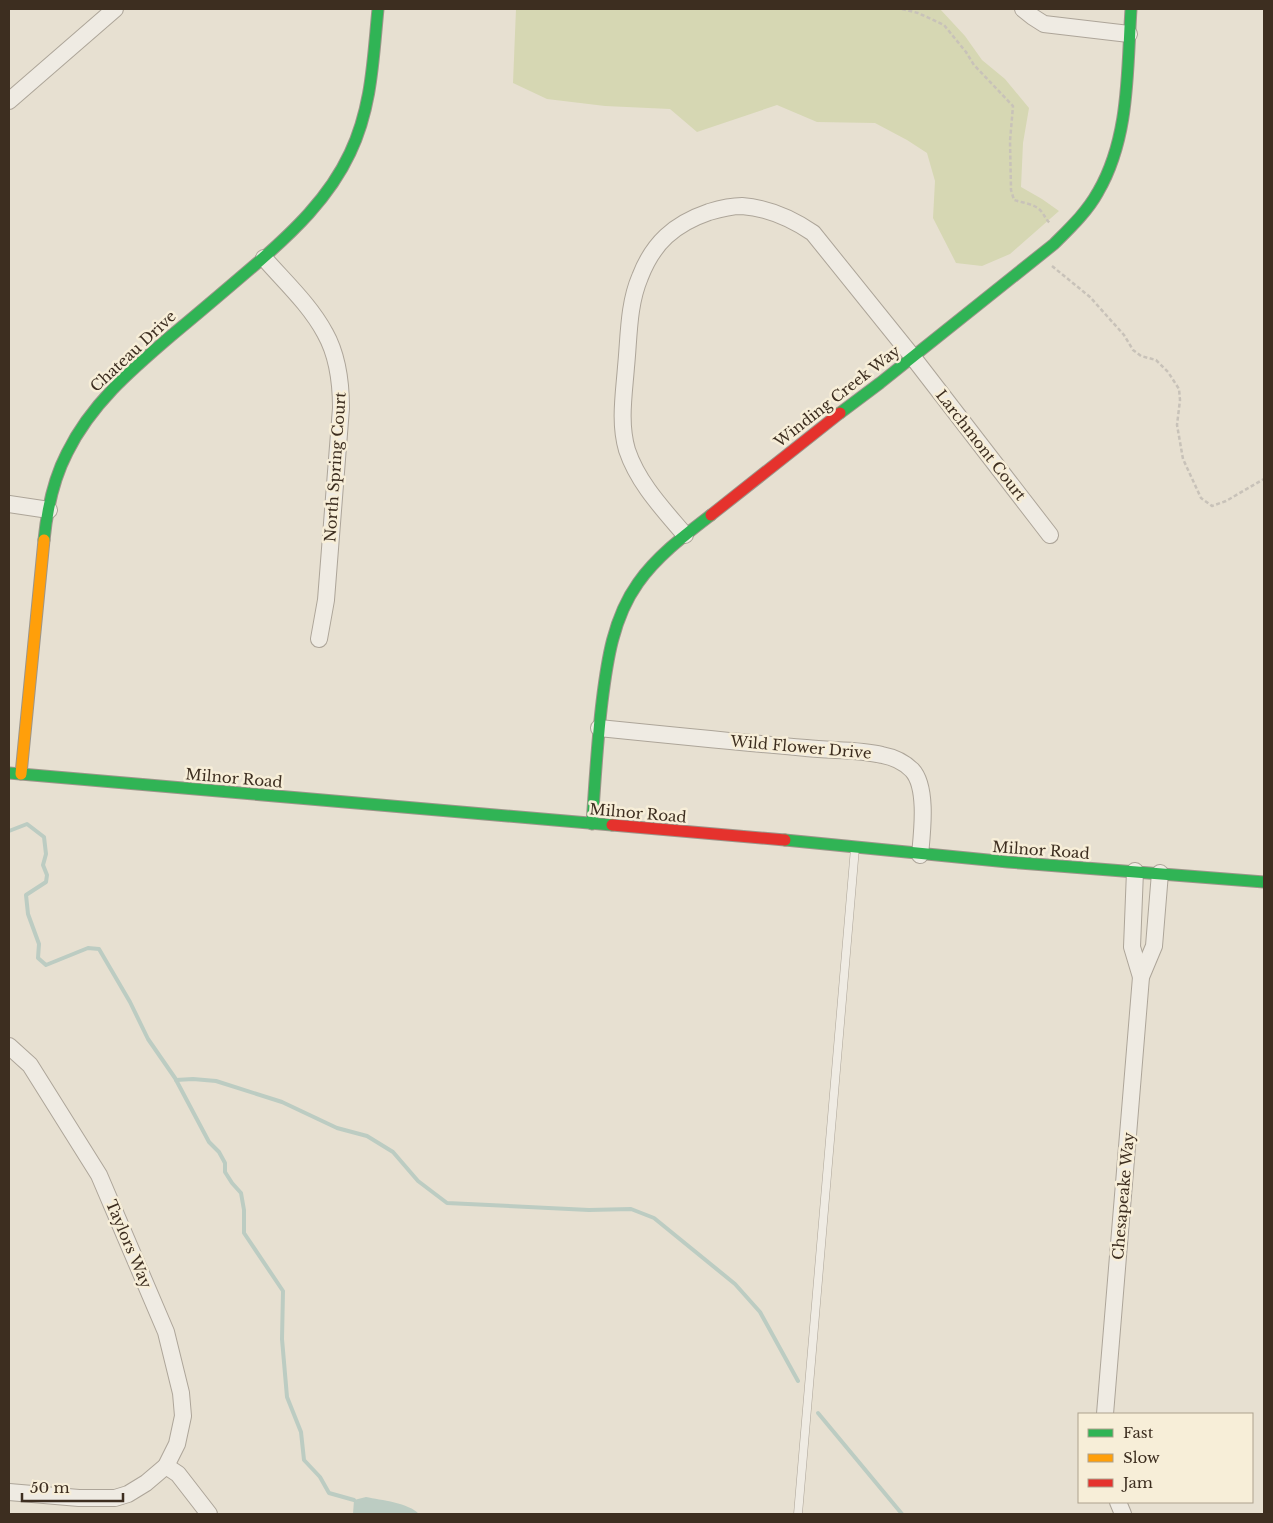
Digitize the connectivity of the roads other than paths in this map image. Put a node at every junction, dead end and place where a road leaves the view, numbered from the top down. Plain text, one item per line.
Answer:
1 (115, 9) edge
2 (378, 9) edge
3 (1023, 9) edge
4 (1131, 9) edge
5 (1129, 34) junction
6 (9, 101) edge
7 (264, 258) junction
8 (912, 356) junction
9 (9, 504) edge
10 (49, 510) junction
11 (684, 535) junction
12 (1050, 535) dead end
13 (319, 639) dead end
14 (599, 728) junction
15 (9, 773) edge
16 (21, 774) junction
17 (592, 824) junction
18 (855, 846) junction
19 (920, 855) junction
20 (1135, 871) junction
21 (1160, 873) junction
22 (1264, 882) edge
23 (1141, 977) junction
24 (9, 1046) edge
25 (1105, 1413) edge
26 (166, 1466) junction
27 (9, 1492) edge
28 (210, 1514) edge
29 (798, 1514) edge

1 - 6 street
2 - 7 street, Chateau Drive
3 - 5 street
4 - 5 street, Winding Creek Way
5 - 8 street, Winding Creek Way
7 - 10 street, Chateau Drive
7 - 13 street, North Spring Court
8 - 11 street, Winding Creek Way
8 - 11 street, Larchmont Court
8 - 12 street, Larchmont Court
9 - 10 street
10 - 16 street, Chateau Drive
11 - 14 street, Winding Creek Way
14 - 17 street, Winding Creek Way
14 - 19 street, Wild Flower Drive
15 - 16 street, Milnor Road
16 - 17 street, Milnor Road
17 - 18 street, Milnor Road
18 - 19 street, Milnor Road
18 - 29 lane
19 - 20 street, Milnor Road
20 - 21 street, Milnor Road
20 - 23 street, Chesapeake Way
21 - 22 street, Milnor Road
21 - 23 street, Chesapeake Way
23 - 25 street, Chesapeake Way
24 - 26 street, Taylors Way
26 - 27 street
26 - 28 street

